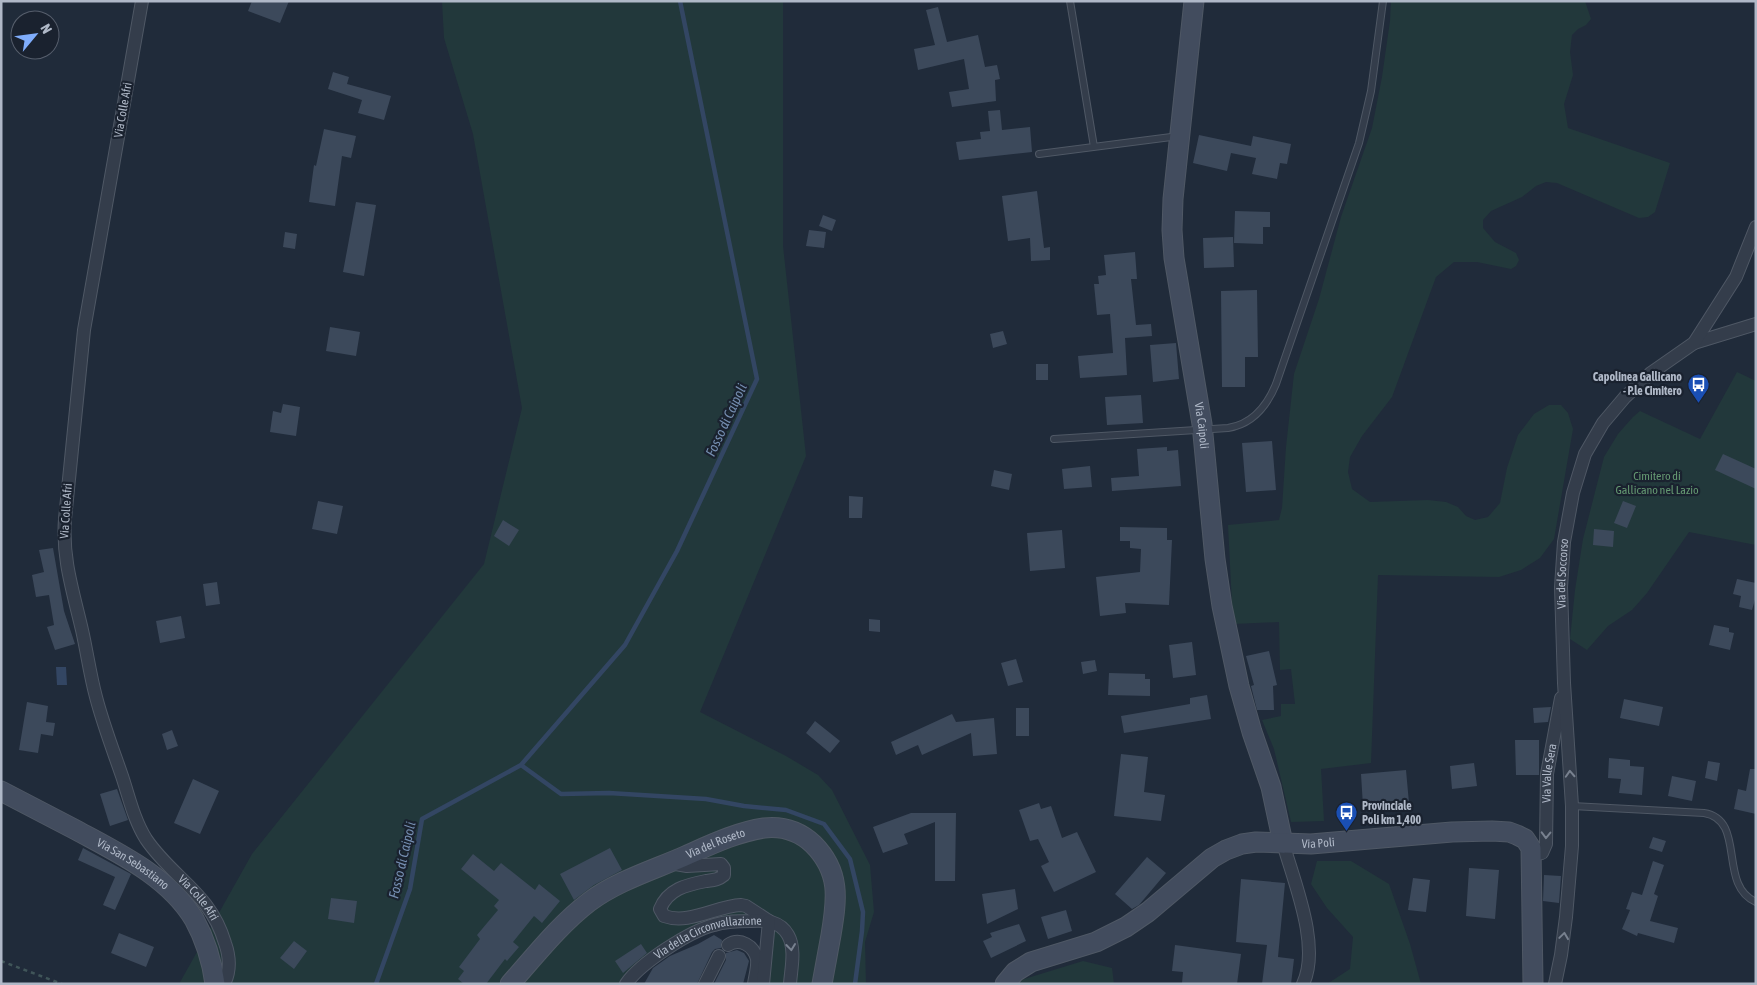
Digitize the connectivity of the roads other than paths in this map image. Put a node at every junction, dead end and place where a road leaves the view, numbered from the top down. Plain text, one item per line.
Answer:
1 (142, 1) edge
2 (1070, 1) edge
3 (1194, 1) edge
4 (1384, 1) edge
5 (1180, 136) junction
6 (1094, 147) junction
7 (1039, 154) dead end
8 (1756, 227) edge
9 (1756, 324) edge
10 (1694, 343) junction
11 (1202, 430) junction
12 (1054, 439) dead end
13 (1564, 683) junction
14 (1, 791) edge
15 (1572, 806) junction
16 (1283, 843) junction
17 (1532, 855) junction
18 (668, 863) junction
19 (1756, 902) edge
20 (769, 922) junction
21 (728, 945) dead end
22 (719, 956) dead end
23 (215, 984) edge
24 (224, 984) edge
25 (510, 984) edge
26 (626, 984) edge
27 (705, 984) edge
28 (754, 984) edge
29 (763, 984) edge
30 (790, 984) edge
31 (822, 984) edge
32 (1006, 984) edge
33 (1304, 984) edge
34 (1533, 984) edge
35 (1555, 984) edge

1 - 24 street, Via Colle Afri
2 - 6 lane
3 - 5 street, Via Caipoli
4 - 11 lane
5 - 6 lane
5 - 11 street, Via Caipoli
6 - 7 lane
8 - 10 street, Via del Soccorso
9 - 10 street
10 - 13 street, Via del Soccorso
11 - 12 lane
11 - 16 street, Via Caipoli
15 -> 13 street, Via del Soccorso
13 -> 17 street, Via Valle Sera
14 - 23 street, Via San Sebastiano
15 - 19 lane
35 -> 15 street, Via del Soccorso
16 - 17 street, Via Poli
16 - 32 street, Via Poli
16 - 33 street
17 - 34 street
18 - 20 street
18 - 25 street, Via del Roseto
18 - 31 street, Via del Roseto
20 - 26 street, Via della Circonvallazione
20 - 29 street, Via della Circonvallazione
20 -> 30 street
21 - 28 street
22 - 27 street

